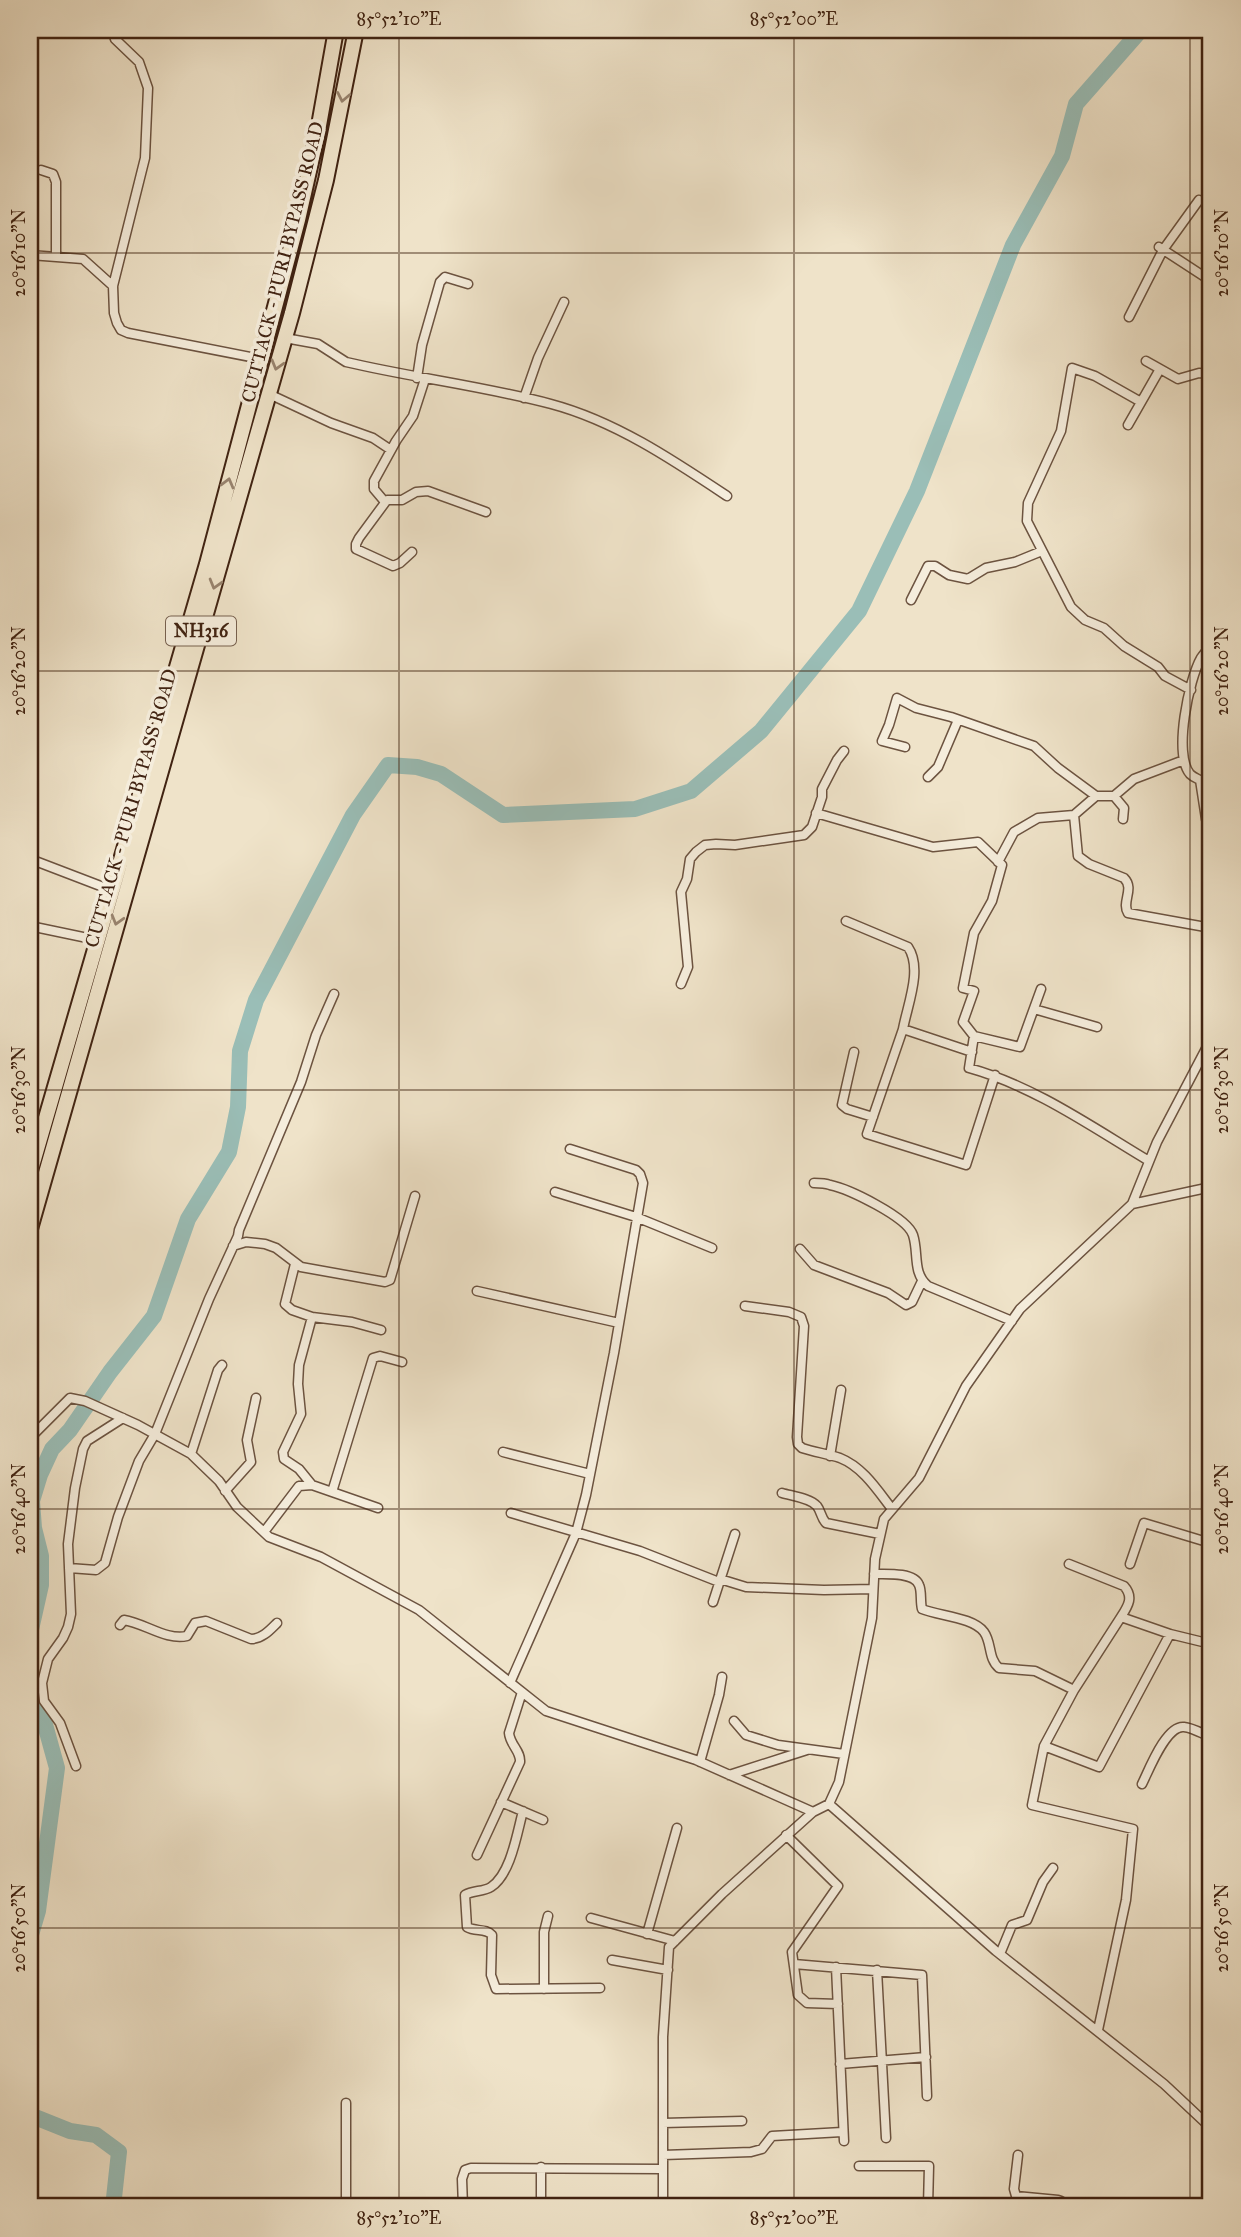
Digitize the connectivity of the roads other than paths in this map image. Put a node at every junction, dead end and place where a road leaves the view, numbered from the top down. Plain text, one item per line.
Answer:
1 (112, 30) edge
2 (337, 30) edge
3 (356, 30) edge
4 (41, 170) dead end
5 (1199, 200) dead end
6 (1161, 249) junction
7 (30, 255) edge
8 (56, 256) junction
9 (1211, 281) edge
10 (468, 284) dead end
11 (113, 286) junction
12 (564, 302) dead end
13 (1129, 317) dead end
14 (285, 338) junction
15 (261, 359) junction
16 (1146, 361) dead end
17 (1160, 369) junction
18 (1211, 374) edge
19 (421, 379) junction
20 (269, 394) junction
21 (524, 398) junction
22 (1141, 402) junction
23 (1128, 425) dead end
24 (391, 450) junction
25 (727, 496) dead end
26 (385, 502) junction
27 (486, 512) dead end
28 (1042, 551) junction
29 (412, 552) dead end
30 (911, 600) dead end
31 (1211, 645) edge
32 (1191, 690) junction
33 (958, 720) junction
34 (905, 747) dead end
35 (844, 751) dead end
36 (1184, 760) junction
37 (928, 777) dead end
38 (1211, 777) edge
39 (1199, 780) junction
40 (1096, 796) junction
41 (1114, 796) junction
42 (816, 813) junction
43 (1074, 815) junction
44 (1123, 819) dead end
45 (1211, 837) edge
46 (30, 859) edge
47 (998, 862) junction
48 (111, 890) junction
49 (846, 921) dead end
50 (30, 926) edge
51 (1211, 928) edge
52 (97, 940) junction
53 (681, 984) dead end
54 (1041, 989) dead end
55 (334, 994) dead end
56 (1034, 1009) junction
57 (1097, 1027) dead end
58 (903, 1029) junction
59 (975, 1036) junction
60 (1211, 1039) edge
61 (854, 1052) dead end
62 (972, 1052) junction
63 (995, 1075) junction
64 (873, 1117) junction
65 (570, 1149) dead end
66 (1149, 1161) junction
67 (30, 1173) edge
68 (814, 1183) dead end
69 (1211, 1187) edge
70 (555, 1192) dead end
71 (415, 1196) dead end
72 (1132, 1204) junction
73 (636, 1217) junction
74 (30, 1229) edge
75 (233, 1246) junction
76 (712, 1248) dead end
77 (800, 1249) dead end
78 (295, 1264) junction
79 (922, 1281) junction
80 (477, 1291) dead end
81 (745, 1306) dead end
82 (312, 1317) junction
83 (1012, 1321) junction
84 (619, 1323) junction
85 (380, 1330) dead end
86 (402, 1362) dead end
87 (222, 1365) dead end
88 (841, 1390) dead end
89 (256, 1398) dead end
90 (123, 1418) junction
91 (155, 1434) junction
92 (30, 1438) edge
93 (503, 1452) dead end
94 (191, 1454) junction
95 (830, 1456) junction
96 (590, 1474) junction
97 (312, 1485) junction
98 (225, 1491) junction
99 (332, 1492) junction
100 (782, 1493) dead end
101 (378, 1508) dead end
102 (892, 1510) junction
103 (511, 1513) dead end
104 (1211, 1528) edge
105 (264, 1532) junction
106 (576, 1533) junction
107 (735, 1534) dead end
108 (880, 1534) junction
109 (1069, 1564) dead end
110 (1130, 1564) dead end
111 (69, 1568) junction
112 (874, 1574) junction
113 (720, 1581) junction
114 (873, 1589) junction
115 (713, 1602) dead end
116 (1121, 1617) junction
117 (277, 1623) dead end
118 (120, 1625) dead end
119 (1170, 1634) junction
120 (1211, 1644) edge
121 (722, 1677) dead end
122 (510, 1682) junction
123 (1074, 1690) junction
124 (522, 1692) junction
125 (734, 1721) dead end
126 (1211, 1737) edge
127 (1044, 1745) junction
128 (810, 1749) junction
129 (844, 1754) junction
130 (700, 1762) junction
131 (76, 1766) dead end
132 (729, 1775) junction
133 (1142, 1784) dead end
134 (501, 1802) junction
135 (829, 1804) junction
136 (523, 1811) junction
137 (813, 1812) junction
138 (543, 1820) dead end
139 (677, 1828) dead end
140 (786, 1835) junction
141 (477, 1855) dead end
142 (1053, 1868) dead end
143 (548, 1916) dead end
144 (591, 1918) dead end
145 (647, 1934) junction
146 (675, 1941) junction
147 (1000, 1954) junction
148 (611, 1960) dead end
149 (794, 1964) junction
150 (836, 1967) junction
151 (668, 1970) junction
152 (877, 1970) junction
153 (600, 1988) dead end
154 (544, 1989) junction
155 (838, 2004) junction
156 (1098, 2030) junction
157 (926, 2057) junction
158 (881, 2059) junction
159 (840, 2064) junction
160 (927, 2096) dead end
161 (346, 2103) dead end
162 (742, 2121) dead end
163 (663, 2123) junction
164 (1211, 2128) edge
165 (842, 2132) junction
166 (886, 2138) dead end
167 (844, 2141) dead end
168 (663, 2155) junction
169 (1018, 2155) dead end
170 (859, 2166) dead end
171 (541, 2167) junction
172 (663, 2169) junction
173 (1211, 2196) edge
174 (346, 2207) edge
175 (463, 2207) edge
176 (541, 2207) edge
177 (663, 2207) edge
178 (928, 2207) edge
179 (1063, 2207) edge
180 (1208, 2207) edge

1 - 11 street
2 - 15 highway, CUTTACK - PURI BYPASS ROAD / NH316
3 -> 14 highway, CUTTACK - PURI BYPASS ROAD / NH316
4 - 8 street
5 - 6 street
6 - 9 street
6 - 13 street
7 - 8 street
8 - 11 street
10 - 19 street
11 - 15 street
12 - 21 street
14 - 19 street
14 -> 20 highway, CUTTACK - PURI BYPASS ROAD / NH316
48 -> 15 highway, CUTTACK - PURI BYPASS ROAD / NH316
16 - 17 street
17 - 18 street
17 - 22 street
19 - 21 street
19 - 24 street
20 - 24 street
20 -> 74 highway, CUTTACK - PURI BYPASS ROAD / NH316
21 - 25 street
22 - 23 street
22 - 28 street
24 - 26 street
26 - 27 street
26 - 29 street
28 - 30 street
28 - 32 street
31 - 32 street
32 - 36 street
33 - 34 street
33 - 37 street
33 - 40 street
35 - 42 street
36 - 39 street
36 - 41 street
38 - 39 street
39 - 45 street
40 - 41 street
40 - 43 street
41 - 44 street
42 - 47 street
42 - 53 street
43 - 47 street
43 - 51 street
46 - 48 street
47 - 59 street
48 - 52 highway, CUTTACK - PURI BYPASS ROAD / NH316
49 - 58 street
50 - 52 street
52 - 67 highway, CUTTACK - PURI BYPASS ROAD / NH316
54 - 56 street
55 - 75 street
56 - 57 street
56 - 59 street
58 - 62 street
58 - 64 street
59 - 62 street
60 - 66 street
61 - 64 street
62 - 63 street
63 - 64 street
63 - 66 street
65 - 73 street
66 - 72 street
68 - 79 street
69 - 72 street
70 - 73 street
71 - 78 street
72 - 83 street
73 - 76 street
73 - 84 street
75 - 78 street
75 - 91 street
77 - 79 street
78 - 82 street
79 - 83 street
80 - 84 street
81 - 95 street
82 - 85 street
82 - 97 street
83 - 102 street
84 - 96 street
86 - 99 street
87 - 94 street
88 - 95 street
89 - 98 street
90 - 91 street
90 - 92 street
90 - 111 street
91 - 94 street
91 - 111 street
93 - 96 street
94 - 98 street
95 - 102 street
96 - 106 street
97 - 99 street
97 - 105 street
98 - 105 street
99 - 101 street
100 - 108 street
102 - 108 street
103 - 106 street
104 - 110 street
105 - 122 street
106 - 113 street
106 - 122 street
107 - 113 street
108 - 112 street
109 - 116 street
111 - 131 street
112 - 114 street
112 - 123 street
113 - 114 street
113 - 115 street
114 - 129 street
116 - 119 street
116 - 123 street
117 - 118 street
119 - 120 street
119 - 127 street
121 - 130 street
122 - 124 street
123 - 127 street
124 - 130 street
124 - 134 street
125 - 128 street
126 - 133 street
127 - 156 street
128 - 129 street
128 - 132 street
129 - 135 street
130 - 132 street
132 - 137 street
134 - 136 street
134 - 141 street
135 - 137 street
135 - 147 street
136 - 138 street
136 - 154 street
137 - 140 street
139 - 145 street
140 - 146 street
140 - 149 street
142 - 147 street
143 - 154 street
144 - 145 street
145 - 146 street
146 - 151 street
147 - 156 street
148 - 151 street
149 - 150 street
149 - 155 street
150 - 152 street
150 - 155 street
151 - 163 street
152 - 157 street
152 - 158 street
153 - 154 street
155 - 159 street
156 - 164 street
157 - 158 street
157 - 160 street
158 - 159 street
158 - 166 street
159 - 165 street
161 - 174 street
162 - 163 street
163 - 168 street
165 - 167 street
165 - 168 street
168 - 172 street
169 - 179 street
170 - 178 street
171 - 172 street
171 - 175 street
171 - 176 street
172 - 177 street
173 - 180 street

